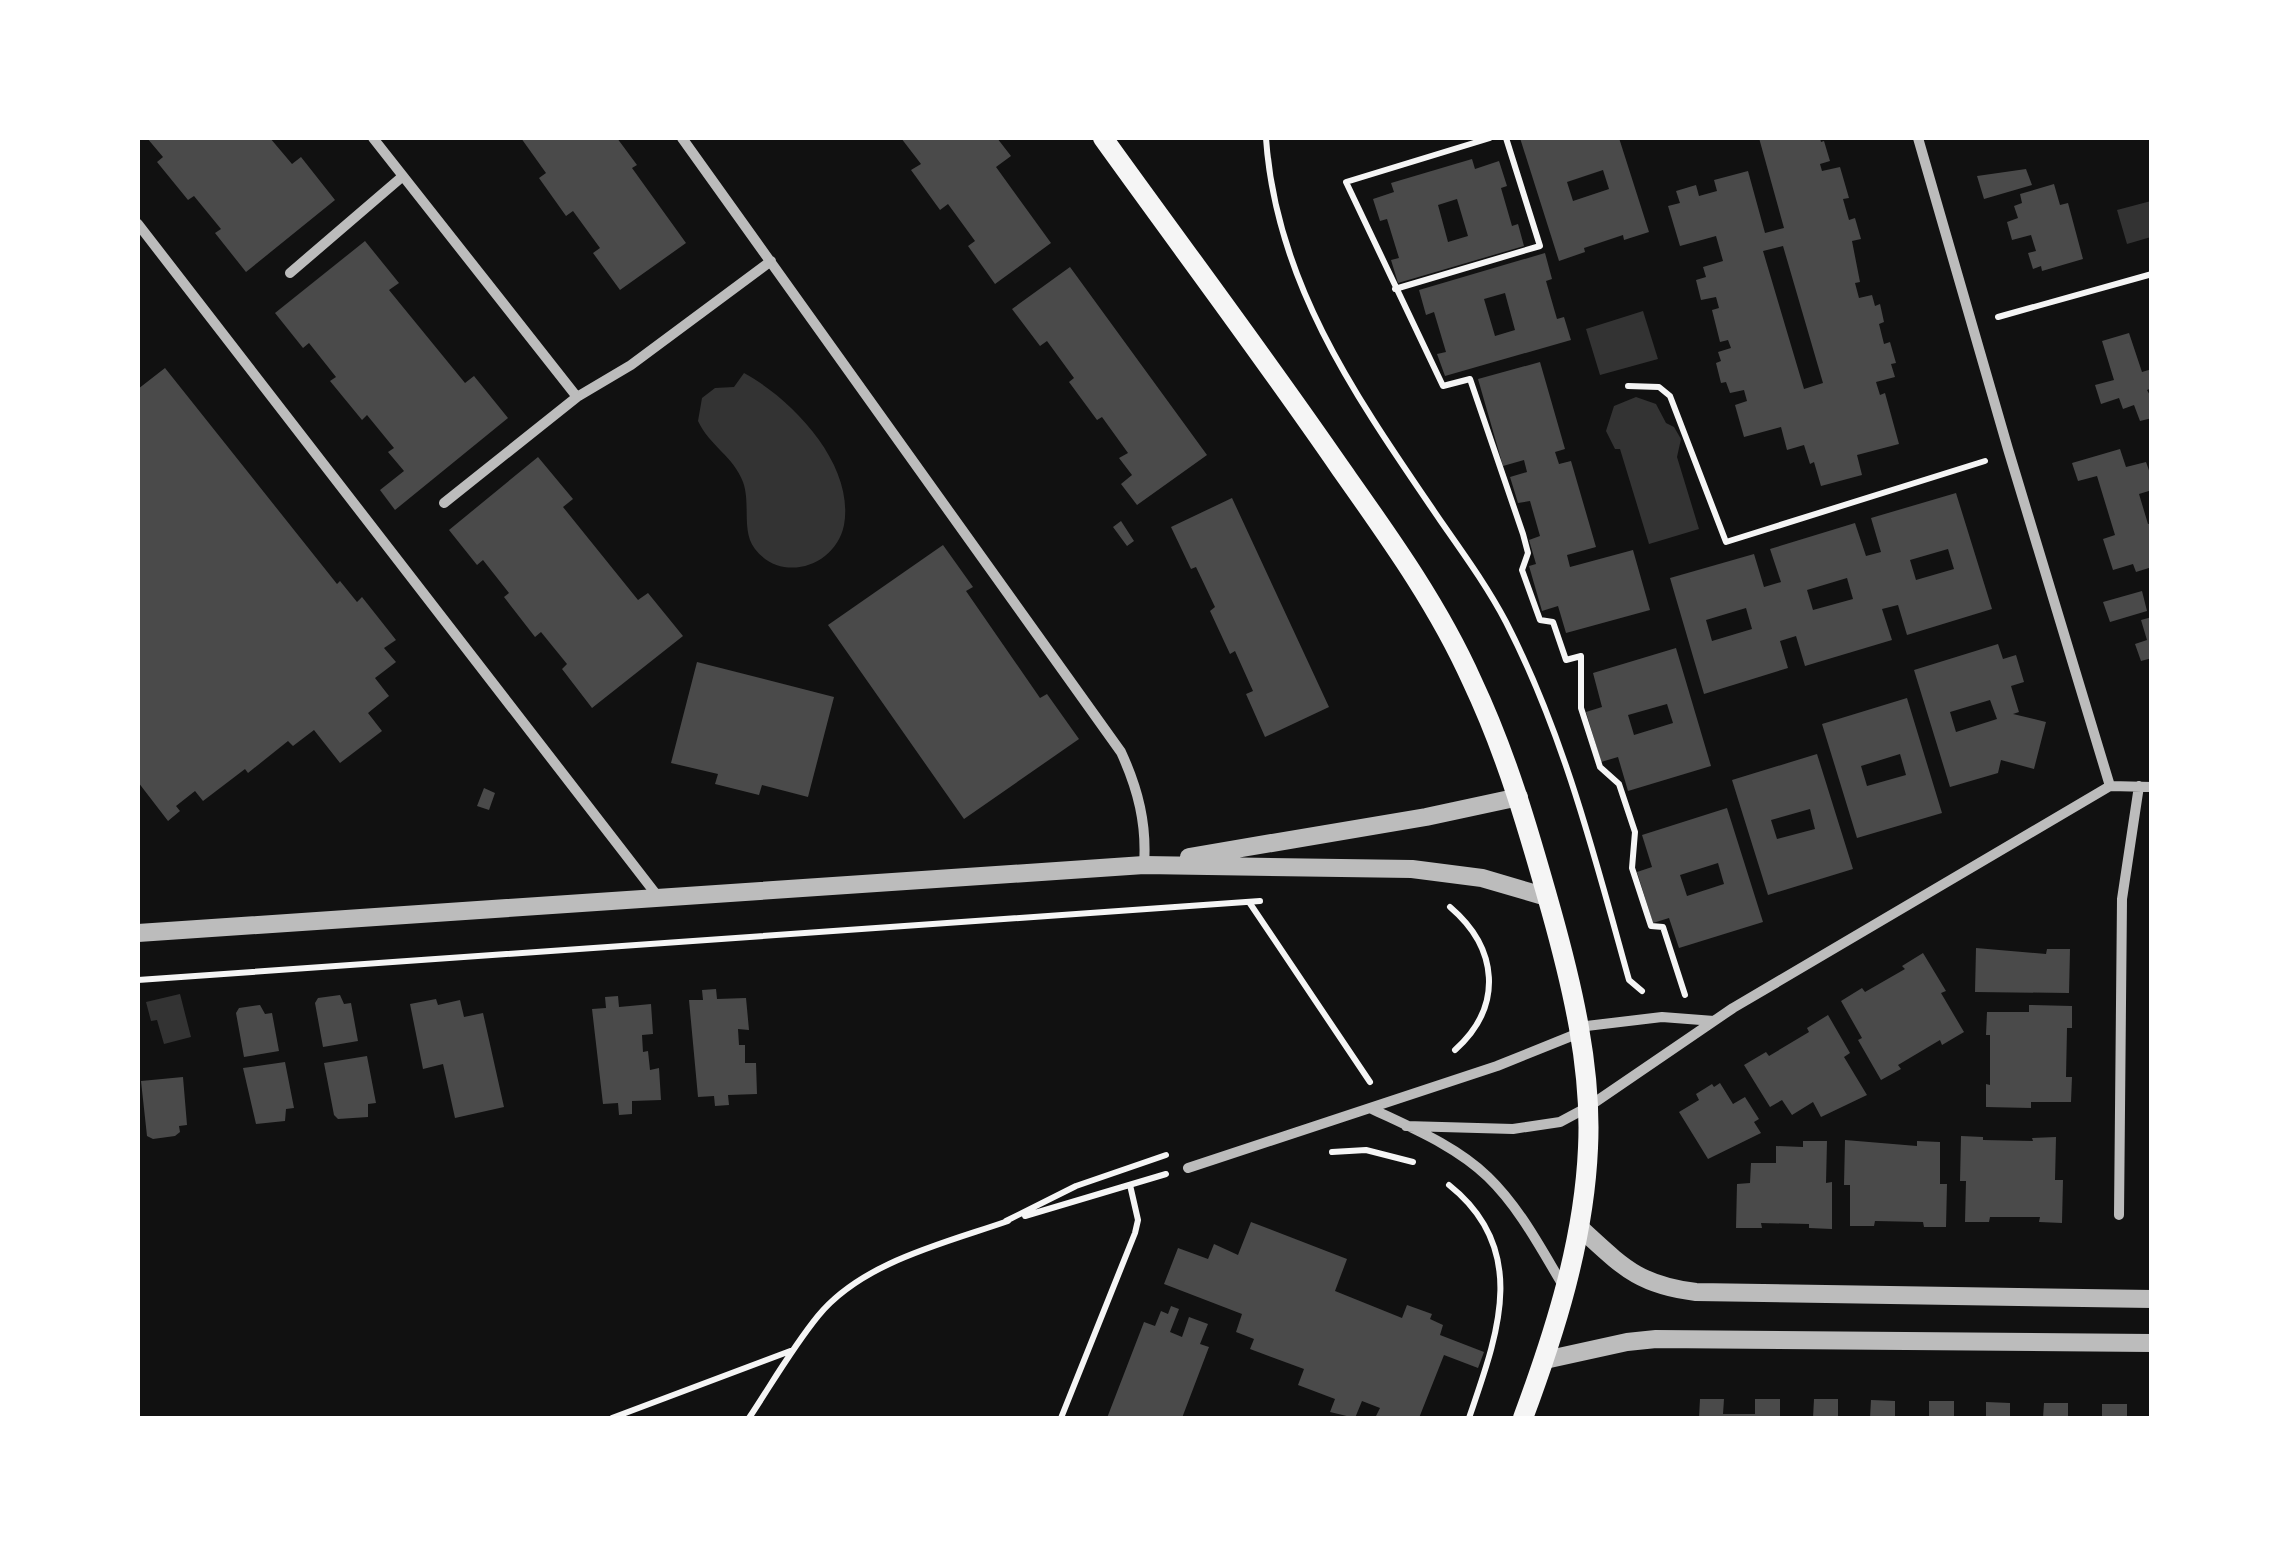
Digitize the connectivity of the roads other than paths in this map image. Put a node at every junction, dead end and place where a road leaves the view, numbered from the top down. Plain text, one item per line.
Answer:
1 (374, 138) edge
2 (682, 138) edge
3 (1103, 138) edge
4 (1918, 138) edge
5 (403, 176) junction
6 (138, 224) edge
7 (771, 261) junction
8 (290, 272) dead end
9 (578, 397) junction
10 (444, 503) dead end
11 (2110, 786) junction
12 (2145, 786) edge
13 (1518, 796) junction
14 (1144, 865) junction
15 (1547, 897) junction
16 (659, 898) junction
17 (138, 933) edge
18 (1715, 1021) junction
19 (1578, 1030) junction
20 (1588, 1108) junction
21 (1372, 1109) junction
22 (1406, 1126) junction
23 (1188, 1168) road end
24 (2119, 1215) dead end
25 (1578, 1227) junction
26 (1565, 1289) junction
27 (2152, 1299) edge
28 (2152, 1343) edge
29 (1544, 1360) junction
30 (1523, 1418) edge

1 - 5 street
2 - 7 street
3 - 13 main road
4 - 11 street
5 - 8 street
5 - 9 street
6 - 16 street
7 - 9 street
7 - 14 street
9 - 10 street
11 - 12 street
11 - 18 street
12 - 24 street
13 - 14 street
13 - 15 main road
14 - 15 street
14 - 16 street
15 - 19 main road
16 - 17 street
18 - 19 street
18 - 20 street
19 - 20 main road
19 - 21 street
20 - 22 street
20 - 25 main road
21 - 22 street
21 - 23 street
22 - 26 street
25 - 26 main road
25 - 27 street
26 - 29 main road
28 - 29 street
29 - 30 main road

